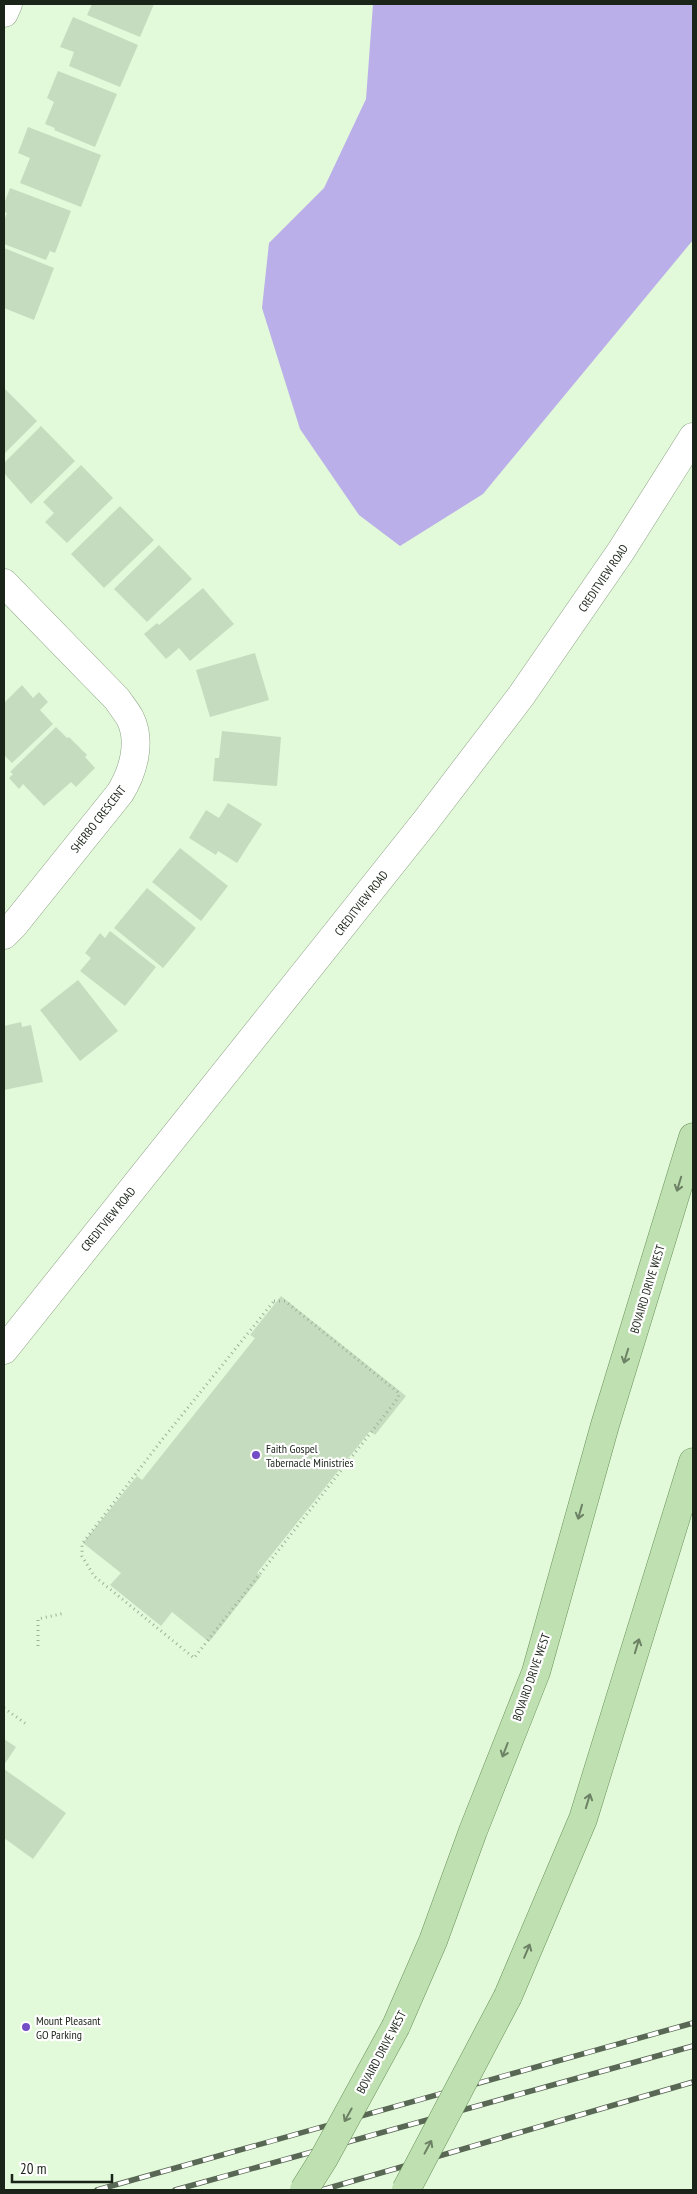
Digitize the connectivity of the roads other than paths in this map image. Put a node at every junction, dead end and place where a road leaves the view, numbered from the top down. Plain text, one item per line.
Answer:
1 (8, 4) edge
2 (4, 13) edge
3 (693, 437) edge
4 (4, 582) edge
5 (4, 935) edge
6 (693, 1137) edge
7 (4, 1350) edge
8 (693, 1462) edge
9 (304, 2190) edge
10 (406, 2190) edge

1 - 2 street
3 - 7 street, CREDITVIEW ROAD
4 - 5 street, SHERBO CRESCENT
6 -> 9 main road, BOVAIRD DRIVE WEST, bridge
10 -> 8 main road, bridge

